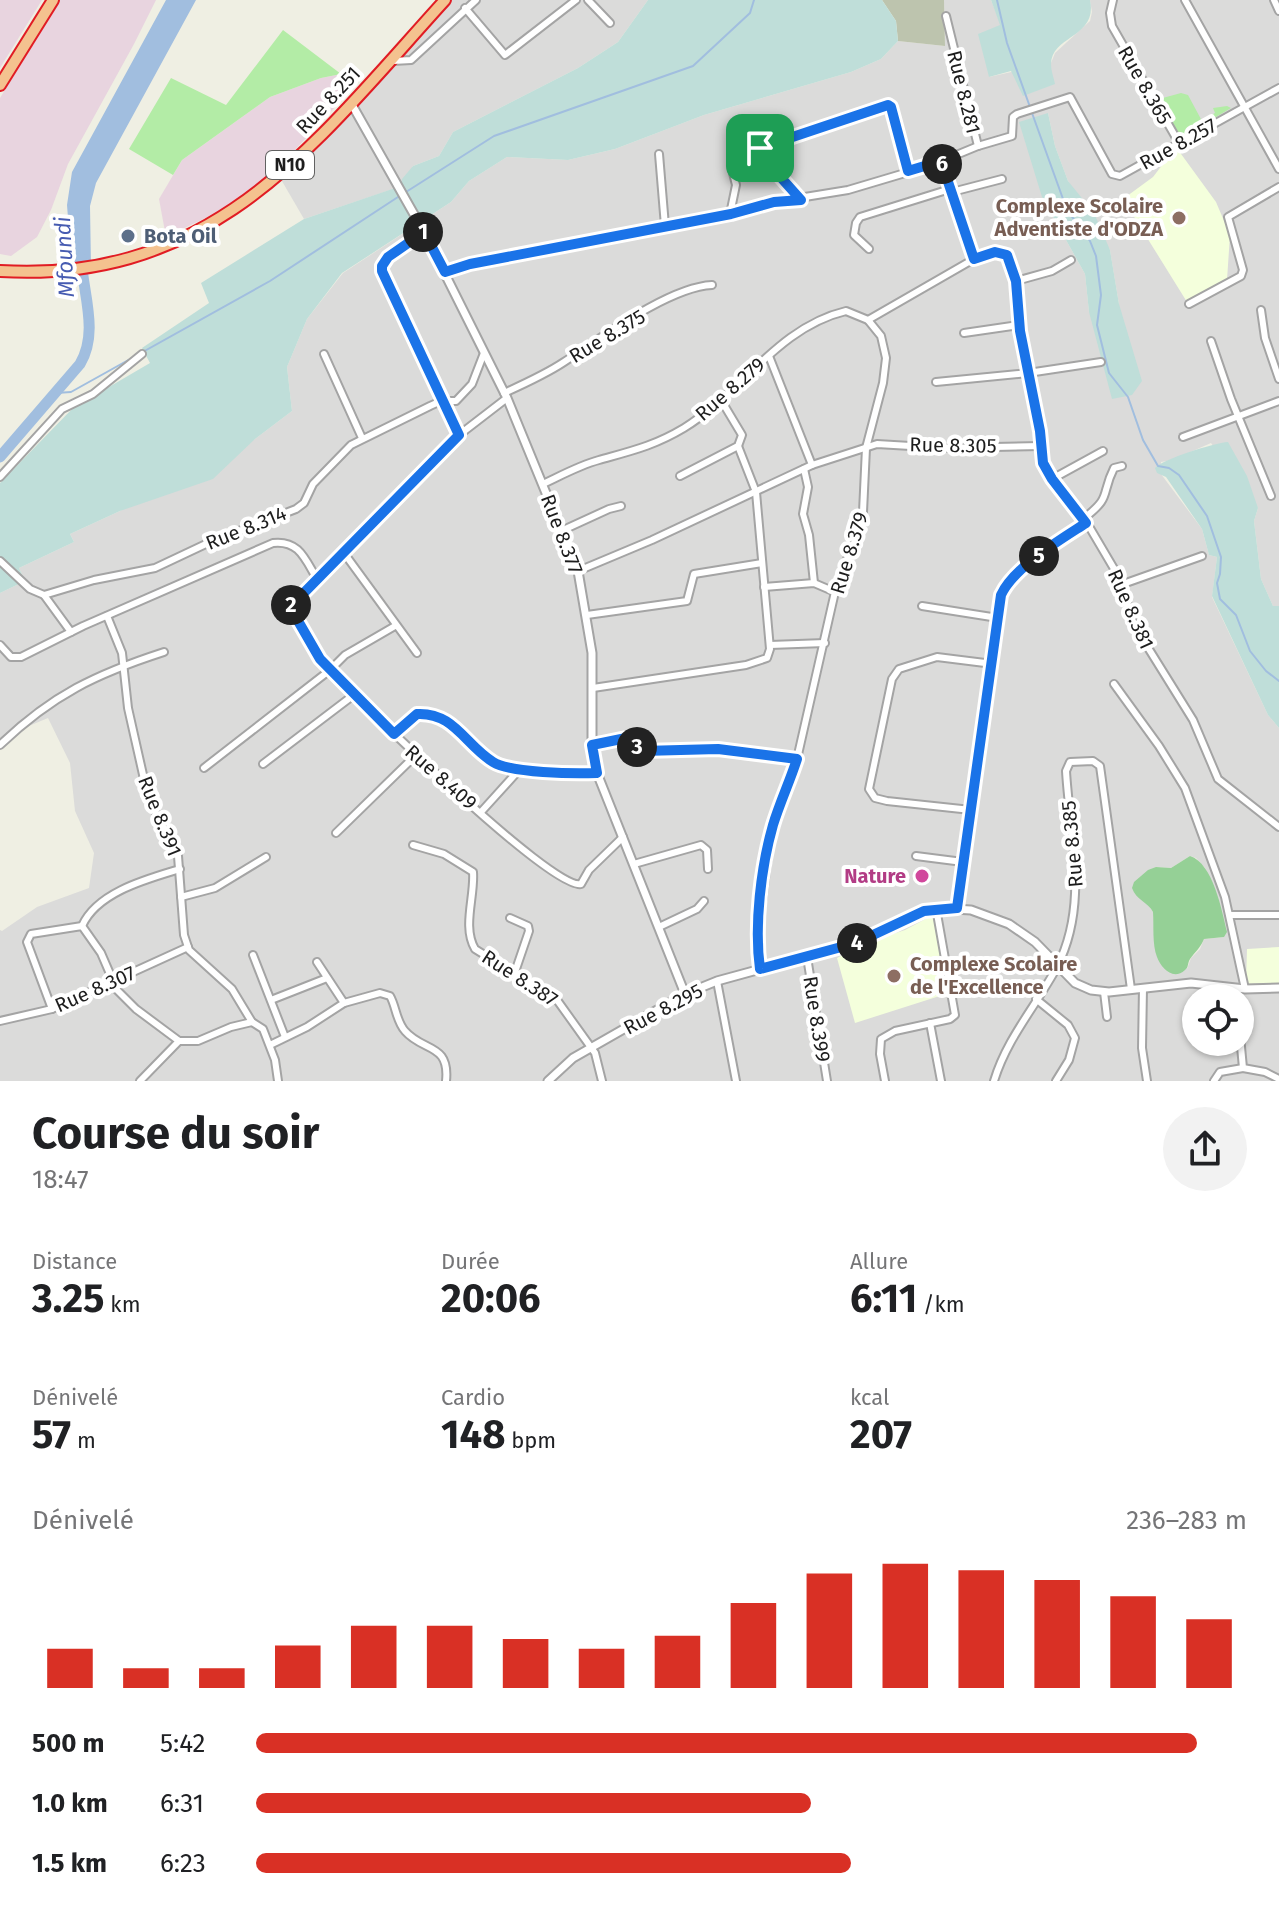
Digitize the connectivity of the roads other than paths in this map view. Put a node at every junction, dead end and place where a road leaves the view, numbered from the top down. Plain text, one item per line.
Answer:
1 (53, 0) edge
2 (445, 0) edge
3 (476, 0) edge
4 (576, 0) edge
5 (588, 0) edge
6 (1113, 0) edge
7 (1185, 0) edge
8 (1274, 0) edge
9 (465, 8) junction
10 (1279, 11) edge
11 (946, 16) dead end
12 (610, 23) dead end
13 (389, 60) junction
14 (12, 64) junction
15 (0, 78) edge
16 (0, 85) edge
17 (1279, 88) edge
18 (351, 103) junction
19 (1244, 108) junction
20 (1179, 143) junction
21 (978, 146) junction
22 (659, 154) dead end
23 (941, 161) junction
24 (732, 169) dead end
25 (1279, 169) edge
26 (908, 171) junction
27 (1002, 179) dead end
28 (1279, 187) edge
29 (951, 191) junction
30 (801, 200) junction
31 (730, 214) junction
32 (665, 226) junction
33 (424, 232) junction
34 (869, 249) dead end
35 (974, 259) junction
36 (1071, 260) dead end
37 (0, 271) edge
38 (445, 272) junction
39 (1016, 281) junction
40 (712, 285) dead end
41 (1189, 304) dead end
42 (1261, 310) dead end
43 (868, 320) junction
44 (1019, 325) junction
45 (964, 333) dead end
46 (1211, 341) dead end
47 (484, 353) junction
48 (142, 354) dead end
49 (324, 354) dead end
50 (769, 356) junction
51 (1101, 362) dead end
52 (1028, 373) junction
53 (1279, 379) edge
54 (936, 382) dead end
55 (505, 396) junction
56 (721, 400) junction
57 (441, 401) junction
58 (1279, 401) edge
59 (1238, 415) junction
60 (459, 435) junction
61 (1183, 437) dead end
62 (362, 438) junction
63 (738, 446) junction
64 (1041, 446) junction
65 (866, 448) junction
66 (1103, 451) dead end
67 (812, 465) junction
68 (1122, 466) dead end
69 (804, 469) junction
70 (680, 476) dead end
71 (0, 477) edge
72 (1052, 479) junction
73 (543, 484) junction
74 (756, 492) junction
75 (1271, 496) dead end
76 (621, 506) dead end
77 (1085, 521) junction
78 (561, 531) junction
79 (344, 553) junction
80 (1202, 556) dead end
81 (0, 561) edge
82 (762, 563) junction
83 (578, 571) junction
84 (317, 579) junction
85 (814, 583) junction
86 (1123, 584) junction
87 (764, 587) junction
88 (835, 592) junction
89 (44, 595) junction
90 (922, 606) dead end
91 (587, 615) junction
92 (107, 616) junction
93 (998, 618) junction
94 (395, 626) junction
95 (71, 632) junction
96 (825, 643) junction
97 (0, 645) edge
98 (770, 645) junction
99 (164, 652) dead end
100 (417, 653) dead end
101 (993, 664) junction
102 (123, 665) junction
103 (330, 670) junction
104 (1114, 684) dead end
105 (593, 688) junction
106 (355, 694) junction
107 (394, 734) junction
108 (0, 745) edge
109 (592, 745) junction
110 (416, 755) junction
111 (797, 759) junction
112 (263, 764) dead end
113 (204, 768) dead end
114 (520, 769) junction
115 (597, 773) junction
116 (971, 810) junction
117 (481, 812) junction
118 (1279, 827) edge
119 (336, 833) dead end
120 (623, 837) junction
121 (413, 845) dead end
122 (916, 856) dead end
123 (266, 857) dead end
124 (963, 862) junction
125 (634, 864) junction
126 (180, 869) junction
127 (708, 869) dead end
128 (181, 897) junction
129 (704, 901) dead end
130 (936, 908) junction
131 (957, 908) junction
132 (1230, 915) junction
133 (1279, 915) edge
134 (510, 918) dead end
135 (82, 926) junction
136 (659, 927) junction
137 (188, 947) junction
138 (253, 955) dead end
139 (807, 957) junction
140 (317, 962) dead end
141 (1057, 967) junction
142 (760, 969) junction
143 (515, 972) junction
144 (327, 978) junction
145 (717, 981) junction
146 (112, 982) junction
147 (1201, 984) edge
148 (1239, 984) edge
149 (1143, 988) junction
150 (1254, 988) edge
151 (1279, 988) edge
152 (1131, 989) junction
153 (1104, 992) junction
154 (685, 994) junction
155 (1036, 999) junction
156 (271, 1000) junction
157 (344, 1003) junction
158 (52, 1009) junction
159 (1107, 1017) dead end
160 (0, 1021) edge
161 (252, 1022) junction
162 (930, 1023) junction
163 (285, 1037) junction
164 (179, 1041) junction
165 (270, 1045) junction
166 (591, 1048) junction
167 (1242, 1056) edge
168 (1243, 1068) junction
169 (1279, 1079) edge
170 (140, 1081) edge
171 (278, 1081) edge
172 (446, 1081) edge
173 (548, 1081) edge
174 (602, 1081) edge
175 (736, 1081) edge
176 (827, 1081) edge
177 (885, 1081) edge
178 (941, 1081) edge
179 (994, 1081) edge
180 (1056, 1081) edge
181 (1147, 1081) edge
182 (1214, 1081) edge

1 - 14 highway
2 - 13 highway, Rue 8.251 / N10
3 - 9 street
4 - 9 street
5 - 12 street
6 - 20 street, Rue 8.365
7 - 19 street
8 - 10 street
9 - 13 street
11 - 21 street, Rue 8.281
13 - 18 highway, Rue 8.251 / N10
14 - 15 highway
14 - 16 highway
17 - 19 street, Rue 8.257
18 - 33 street, Rue 8.377
18 - 37 highway, Rue 8.251 / N10
19 - 20 street, Rue 8.257
19 - 25 street
20 - 21 street, Rue 8.257
21 - 23 street, Rue 8.281
22 - 32 street
23 - 26 street, Rue 8.281
23 - 29 street
24 - 31 street
26 - 30 street, Rue 8.281
26 - 30 street
27 - 29 street
28 - 41 street
29 - 34 street
29 - 35 street
30 - 31 street, Rue 8.281
31 - 32 street, Rue 8.281
32 - 38 street, Rue 8.281
33 - 38 street, Rue 8.377
33 - 57 street
35 - 39 street
35 - 43 street
36 - 39 street
38 - 47 street, Rue 8.377
39 - 44 street, Rue 8.381
40 - 55 street, Rue 8.375
42 - 53 street
43 - 50 street, Rue 8.279
43 - 65 street, Rue 8.379
44 - 45 street
44 - 52 street, Rue 8.381
46 - 59 street
47 - 55 street, Rue 8.377
47 - 57 street, Rue 8.314
48 - 71 street
49 - 62 street
50 - 56 street, Rue 8.279
50 - 67 street
51 - 52 street
52 - 54 street
52 - 64 street, Rue 8.381
55 - 60 street, Rue 8.409
55 - 73 street, Rue 8.377
56 - 63 street
56 - 73 street, Rue 8.279
57 - 60 street
57 - 62 street, Rue 8.314
58 - 59 street
59 - 61 street
59 - 75 street
60 - 79 street, Rue 8.409
62 - 89 street, Rue 8.314
63 - 70 street
63 - 74 street
64 - 65 street, Rue 8.305
64 - 72 street, Rue 8.381
65 - 67 street, Rue 8.305
65 - 88 street, Rue 8.379
66 - 72 street
67 - 69 street, Rue 8.305
68 - 77 street
69 - 74 street, Rue 8.305
69 - 85 street
72 - 77 street, Rue 8.381
73 - 78 street, Rue 8.377
74 - 82 street
74 - 83 street, Rue 8.305
76 - 78 street
77 - 86 street, Rue 8.381
77 - 93 street
78 - 83 street, Rue 8.377
79 - 84 street, Rue 8.409
79 - 94 street
80 - 86 street
81 - 89 street
82 - 87 street
82 - 91 street
83 - 91 street, Rue 8.377
84 - 92 street
84 - 103 street, Rue 8.409
85 - 87 street
85 - 88 street
86 - 118 street, Rue 8.381
87 - 98 street
88 - 96 street, Rue 8.379
89 - 95 street
90 - 93 street
91 - 105 street, Rue 8.377
92 - 95 street
92 - 102 street, Rue 8.391
93 - 101 street
94 - 100 street
94 - 103 street
95 - 97 street
96 - 98 street
96 - 111 street, Rue 8.379
98 - 105 street
99 - 102 street
101 - 116 street
101 - 116 street
102 - 108 street
102 - 126 street, Rue 8.391
103 - 106 street, Rue 8.409
103 - 113 street
104 - 132 street
105 - 109 street, Rue 8.377
106 - 107 street, Rue 8.409
106 - 112 street
107 - 110 street, Rue 8.409
107 - 114 street
109 - 111 street
109 - 115 street, Rue 8.377
110 - 117 street, Rue 8.409
110 - 119 street
111 - 142 street, Rue 8.379
114 - 115 street
114 - 117 street
115 - 120 street, Rue 8.377
116 - 124 street
117 - 120 street, Rue 8.409
120 - 125 street, Rue 8.377
121 - 143 street, Rue 8.387
122 - 124 street
123 - 128 street
124 - 131 street
125 - 127 street
125 - 136 street, Rue 8.377
126 - 128 street, Rue 8.391
126 - 135 street
128 - 137 street, Rue 8.391
129 - 136 street
130 - 131 street, Rue 8.295
130 - 139 street, Rue 8.295
130 - 162 street
131 - 141 street, Rue 8.295
132 - 133 street
132 - 148 street
134 - 143 street
135 - 146 street
135 - 158 street
136 - 154 street, Rue 8.377
137 - 146 street, Rue 8.307
137 - 161 street
138 - 156 street
139 - 142 street, Rue 8.295
139 - 176 street, Rue 8.399
140 - 144 street
141 - 152 street, Rue 8.385
141 - 153 street, Rue 8.295
141 - 155 street, Rue 8.385
142 - 145 street, Rue 8.295
143 - 166 street, Rue 8.387
144 - 156 street
144 - 157 street
145 - 154 street, Rue 8.295
145 - 175 street
146 - 158 street, Rue 8.307
146 - 164 street
147 - 149 street
149 - 152 street
149 - 181 street
150 - 151 street
152 - 153 street
153 - 159 street
154 - 166 street, Rue 8.295
155 - 179 street, Rue 8.385
155 - 180 street
156 - 163 street
157 - 163 street
157 - 172 street
158 - 160 street, Rue 8.307
161 - 164 street
161 - 165 street
162 - 177 street
162 - 178 street
163 - 165 street
164 - 170 street
165 - 171 street
166 - 173 street, Rue 8.295
166 - 174 street, Rue 8.387
167 - 168 street
168 - 169 street
168 - 182 street

